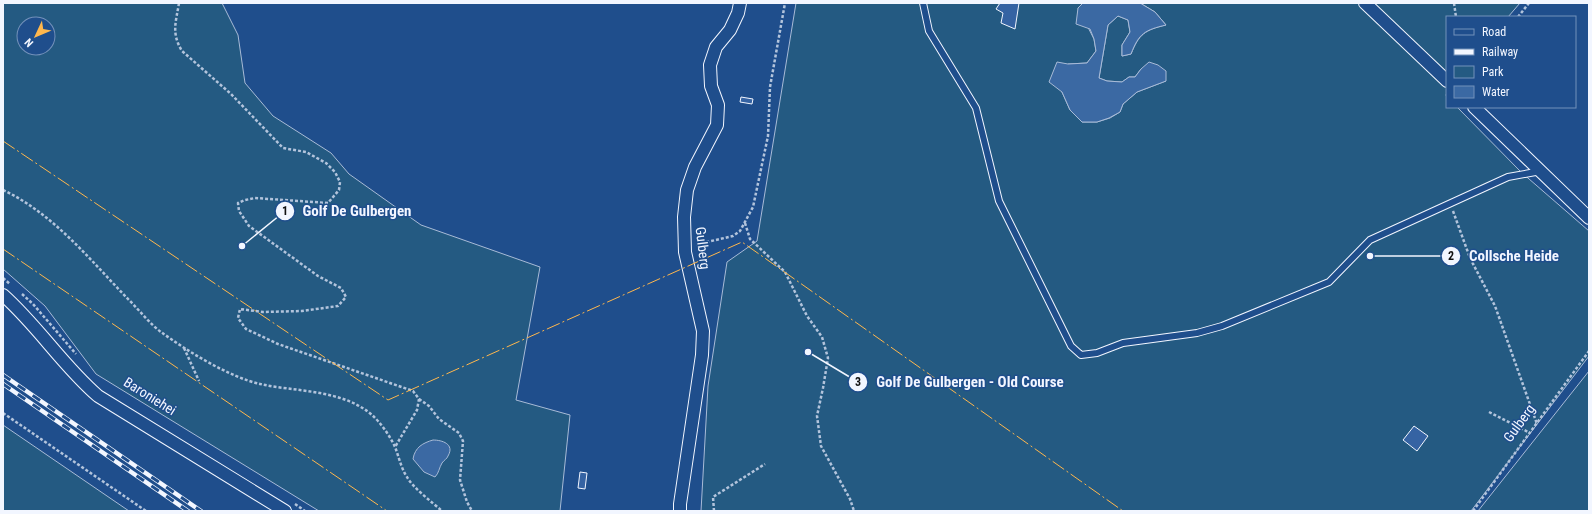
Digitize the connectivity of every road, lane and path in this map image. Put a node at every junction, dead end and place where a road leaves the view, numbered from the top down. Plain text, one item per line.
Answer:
1 (179, 3) edge
2 (740, 3) edge
3 (785, 3) edge
4 (923, 3) edge
5 (1365, 3) edge
6 (1454, 3) edge
7 (1530, 3) edge
8 (1456, 16) edge
9 (1519, 16) edge
10 (1446, 80) edge
11 (1475, 108) edge
12 (1541, 171) junction
13 (3, 190) edge
14 (1450, 203) junction
15 (1589, 218) edge
16 (745, 224) junction
17 (686, 252) junction
18 (3, 278) edge
19 (15, 288) dead end
20 (21, 294) dead end
21 (3, 295) edge
22 (184, 348) junction
23 (1589, 351) edge
24 (78, 357) dead end
25 (199, 381) dead end
26 (419, 399) junction
27 (1489, 412) dead end
28 (3, 413) edge
29 (1537, 424) junction
30 (1530, 433) junction
31 (395, 447) junction
32 (765, 464) dead end
33 (288, 506) edge
34 (146, 511) edge
35 (305, 511) edge
36 (442, 511) edge
37 (472, 511) edge
38 (680, 511) edge
39 (714, 511) edge
40 (854, 511) edge
41 (1473, 511) edge

1 - 26 path
2 - 17 street, Gulberg
3 - 16 path
4 - 14 lane
5 - 10 street
6 - 8 path
7 - 9 path
11 - 12 street
12 - 14 lane
12 - 15 street
13 - 22 path
14 - 29 path
16 - 17 path
16 - 40 path
17 - 38 street, Gulberg
18 - 19 path
20 - 24 path
21 - 33 street, Baroniehei
22 - 25 path
22 - 31 path
23 - 29 path, Gulberg
26 - 31 path
26 - 37 path
27 - 30 path
28 - 34 path
29 - 30 path, Gulberg
30 - 41 path, Gulberg
31 - 36 path
32 - 39 path
33 - 35 path

